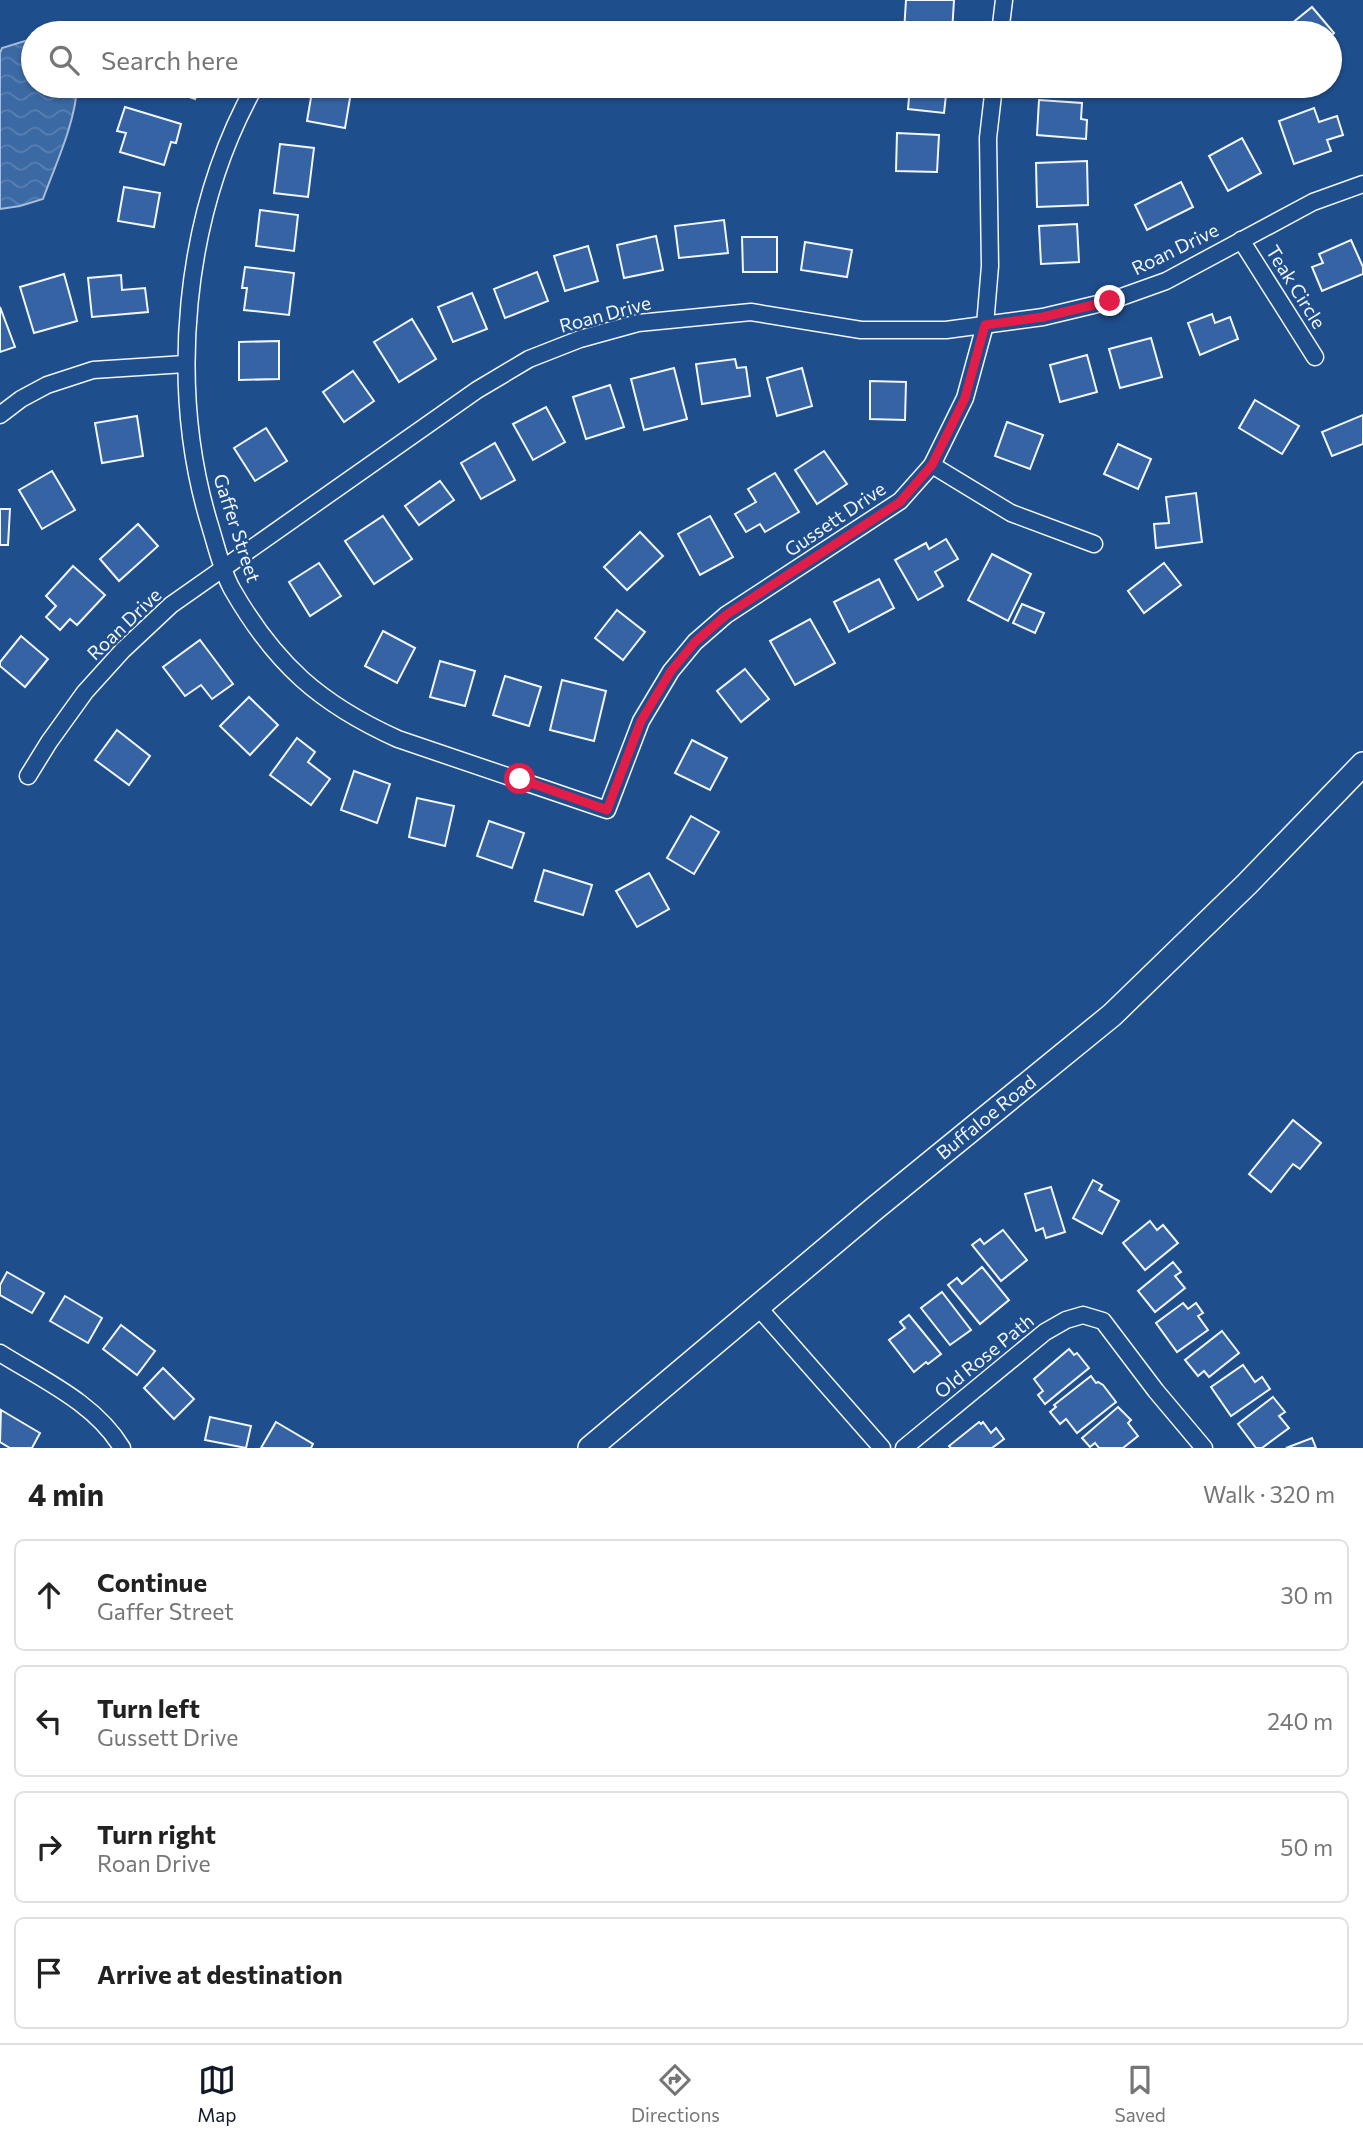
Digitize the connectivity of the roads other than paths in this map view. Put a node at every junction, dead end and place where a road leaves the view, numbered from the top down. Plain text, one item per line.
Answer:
1 (1004, 0) edge
2 (1001, 21) edge
3 (249, 98) edge
4 (993, 98) edge
5 (1363, 184) edge
6 (1241, 240) junction
7 (985, 325) junction
8 (1315, 357) dead end
9 (185, 364) junction
10 (0, 415) edge
11 (932, 465) junction
12 (1094, 544) dead end
13 (223, 567) junction
14 (1363, 764) edge
15 (28, 776) dead end
16 (607, 810) joint
17 (758, 1307) junction
18 (0, 1353) edge
19 (122, 1448) edge
20 (590, 1448) edge
21 (883, 1448) edge
22 (904, 1448) edge
23 (1204, 1448) edge

1 - 2 street
3 - 9 street, Gaffer Street
4 - 7 street, Gussett Drive
5 - 6 street, Roan Drive
6 - 7 street, Roan Drive
6 - 8 street, Teak Circle
7 - 11 street, Gussett Drive
7 - 13 street, Roan Drive
9 - 10 street
9 - 13 street, Gaffer Street
11 - 12 street
11 - 16 street, Gussett Drive
13 - 15 street, Roan Drive
13 - 16 street, Gaffer Street
14 - 17 street, Buffaloe Road
17 - 20 street, Buffaloe Road
17 - 21 street
18 - 19 street
22 - 23 street, Old Rose Path

